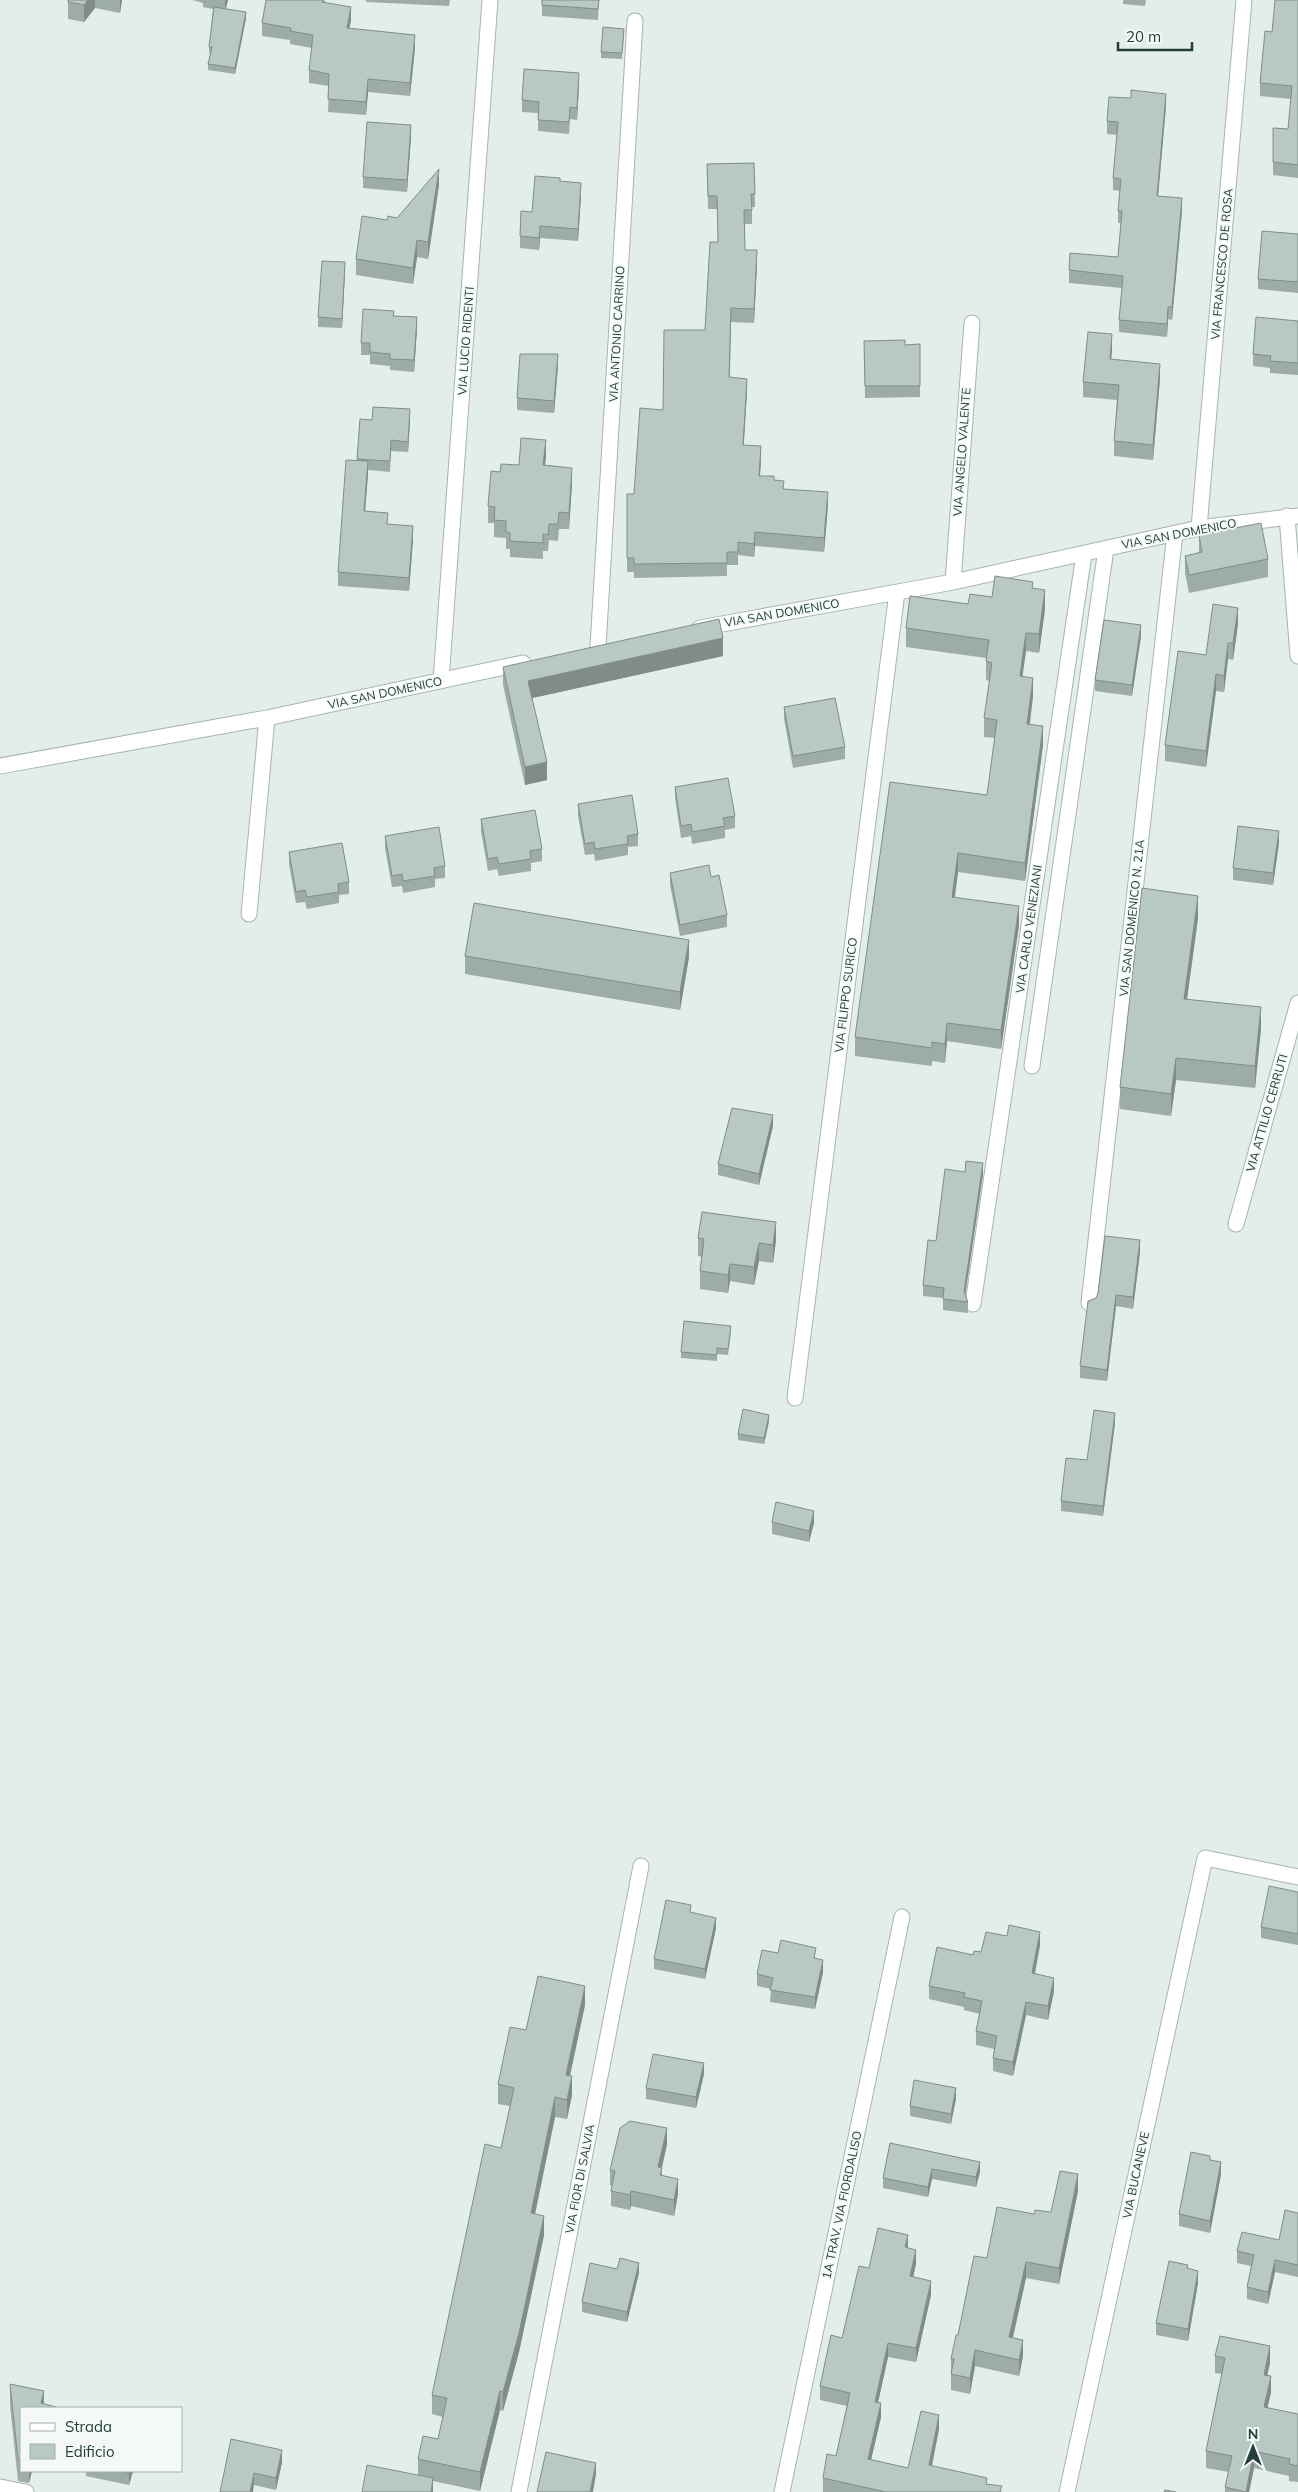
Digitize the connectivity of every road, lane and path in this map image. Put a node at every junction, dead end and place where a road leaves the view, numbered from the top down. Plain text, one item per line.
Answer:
1 (490, 0) edge
2 (1244, 0) edge
3 (635, 21) dead end
4 (972, 323) dead end
5 (1292, 516) edge
6 (1199, 528) junction
7 (1175, 533) junction
8 (1106, 549) junction
9 (1084, 554) junction
10 (953, 582) junction
11 (897, 592) junction
12 (683, 631) edge
13 (617, 643) edge
14 (598, 647) junction
15 (580, 651) edge
16 (1298, 656) edge
17 (533, 661) edge
18 (441, 681) junction
19 (267, 718) junction
20 (0, 766) edge
21 (249, 914) dead end
22 (1298, 1003) edge
23 (1032, 1066) dead end
24 (1236, 1224) dead end
25 (1089, 1303) edge
26 (973, 1304) dead end
27 (795, 1398) dead end
28 (641, 1866) dead end
29 (1298, 1877) edge
30 (902, 1917) dead end
31 (0, 2487) edge
32 (26, 2492) edge
33 (519, 2492) edge
34 (782, 2492) edge
35 (1067, 2492) edge

1 - 18 street, VIA LUCIO RIDENTI
2 - 6 street, VIA FRANCESCO DE ROSA
3 - 14 street, VIA ANTONIO CARRINO
4 - 10 street, VIA ANGELO VALENTE
5 - 6 street, VIA SAN DOMENICO
5 - 16 street
6 - 7 street, VIA SAN DOMENICO
7 - 8 street, VIA SAN DOMENICO
7 - 25 street, VIA SAN DOMENICO N. 21A
8 - 9 street, VIA SAN DOMENICO
8 - 23 street
9 - 10 street, VIA SAN DOMENICO
9 - 26 street, VIA CARLO VENEZIANI
10 - 11 street, VIA SAN DOMENICO
11 - 12 street, VIA SAN DOMENICO
11 - 27 street, VIA FILIPPO SURICO
13 - 14 street
14 - 15 street
17 - 18 street, VIA SAN DOMENICO
18 - 19 street, VIA SAN DOMENICO
19 - 20 street, VIA SAN DOMENICO
19 - 21 street
22 - 24 street, VIA ATTILIO CERRUTI
28 - 33 street, VIA FIOR DI SALVIA
29 - 35 street, VIA BUCANEVE
30 - 34 street, 1A TRAV. VIA FIORDALISO
31 - 32 street

